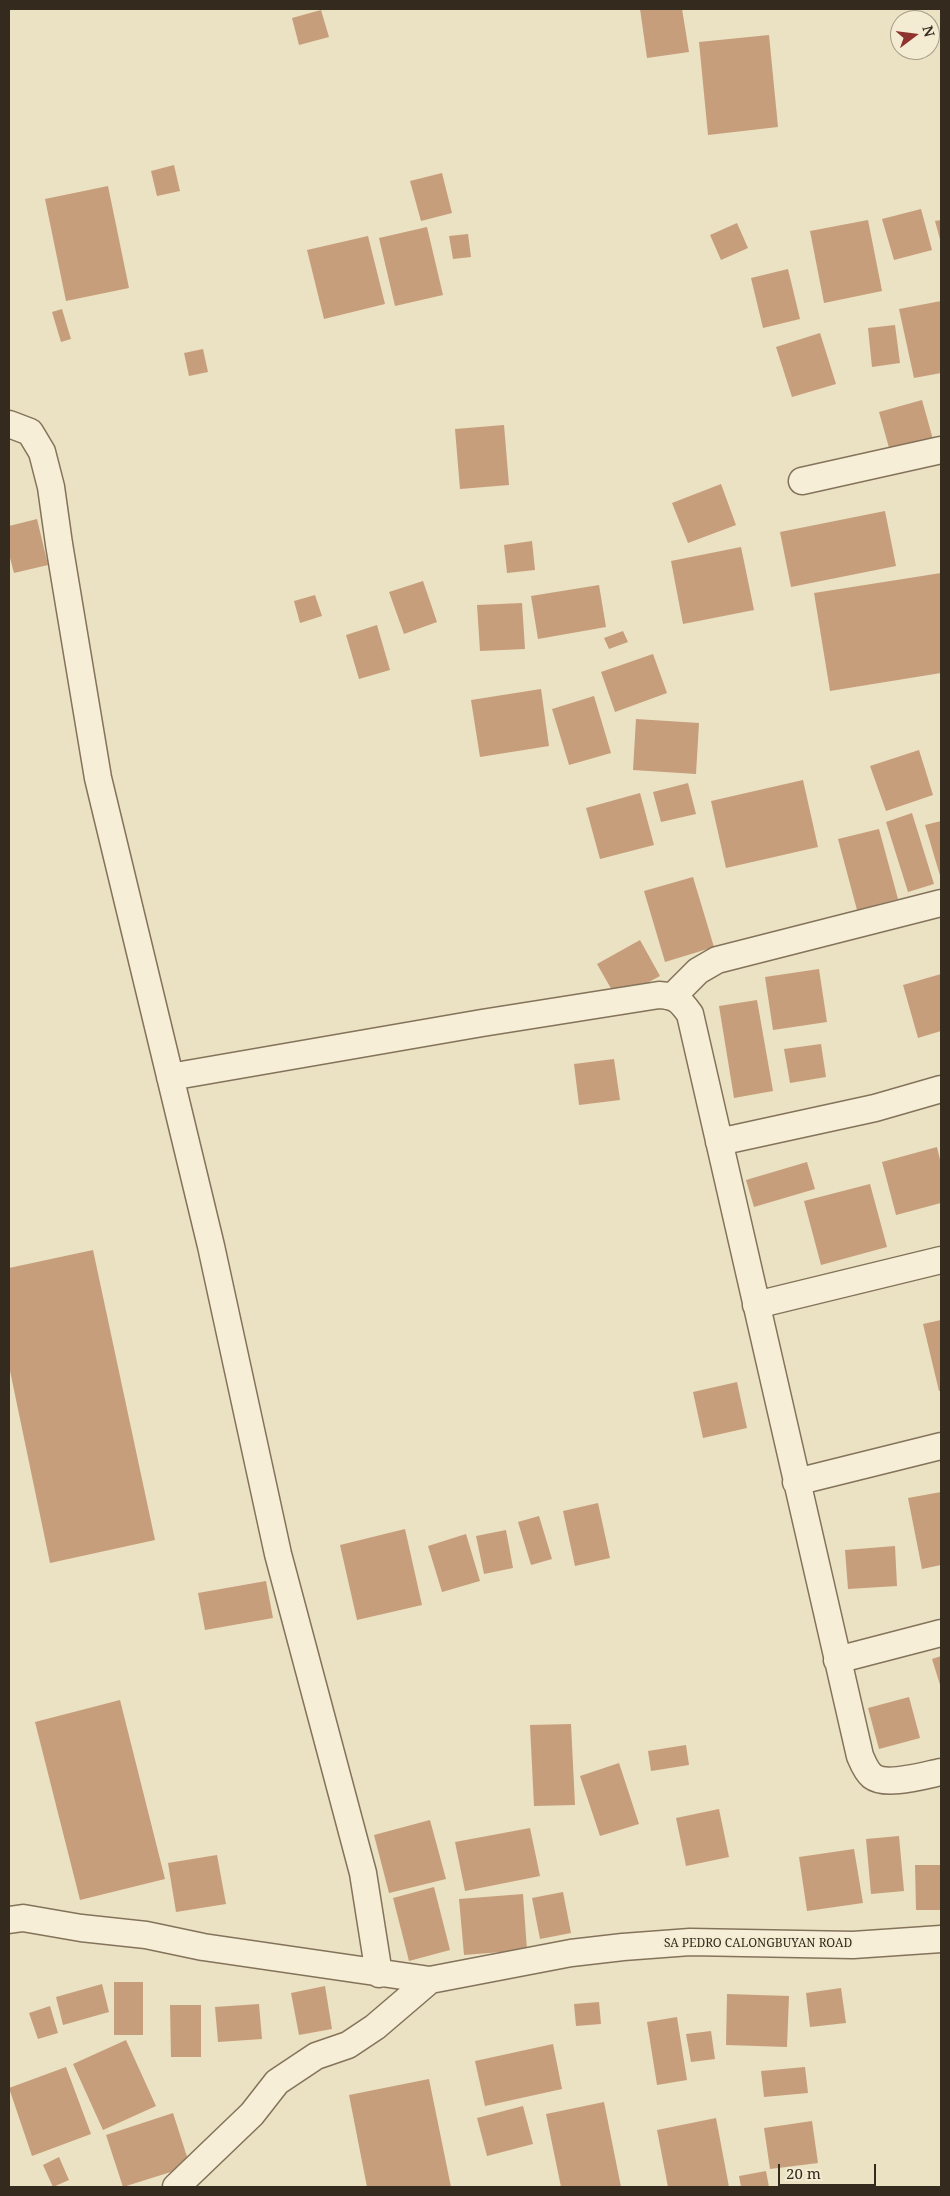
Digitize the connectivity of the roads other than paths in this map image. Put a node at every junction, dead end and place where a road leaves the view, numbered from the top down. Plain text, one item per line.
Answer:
1 (9, 424) edge
2 (941, 450) edge
3 (802, 481) dead end
4 (941, 903) edge
5 (674, 996) junction
6 (170, 1077) junction
7 (941, 1089) edge
8 (719, 1142) junction
9 (941, 1260) edge
10 (756, 1305) junction
11 (941, 1446) edge
12 (796, 1482) junction
13 (941, 1633) edge
14 (838, 1660) junction
15 (941, 1772) edge
16 (9, 1920) edge
17 (941, 1939) edge
18 (379, 1974) junction
19 (430, 1980) junction
20 (176, 2187) edge

1 - 6 street
2 - 3 street
4 - 5 street
5 - 6 street
5 - 8 street
6 - 18 street
7 - 8 street
8 - 10 street
9 - 10 street
10 - 12 street
11 - 12 street
12 - 14 street
13 - 14 street
14 - 15 street
16 - 18 street
17 - 19 street, SA PEDRO CALONGBUYAN ROAD
18 - 19 street
19 - 20 street, SA PEDRO CALONGBUYAN ROAD

